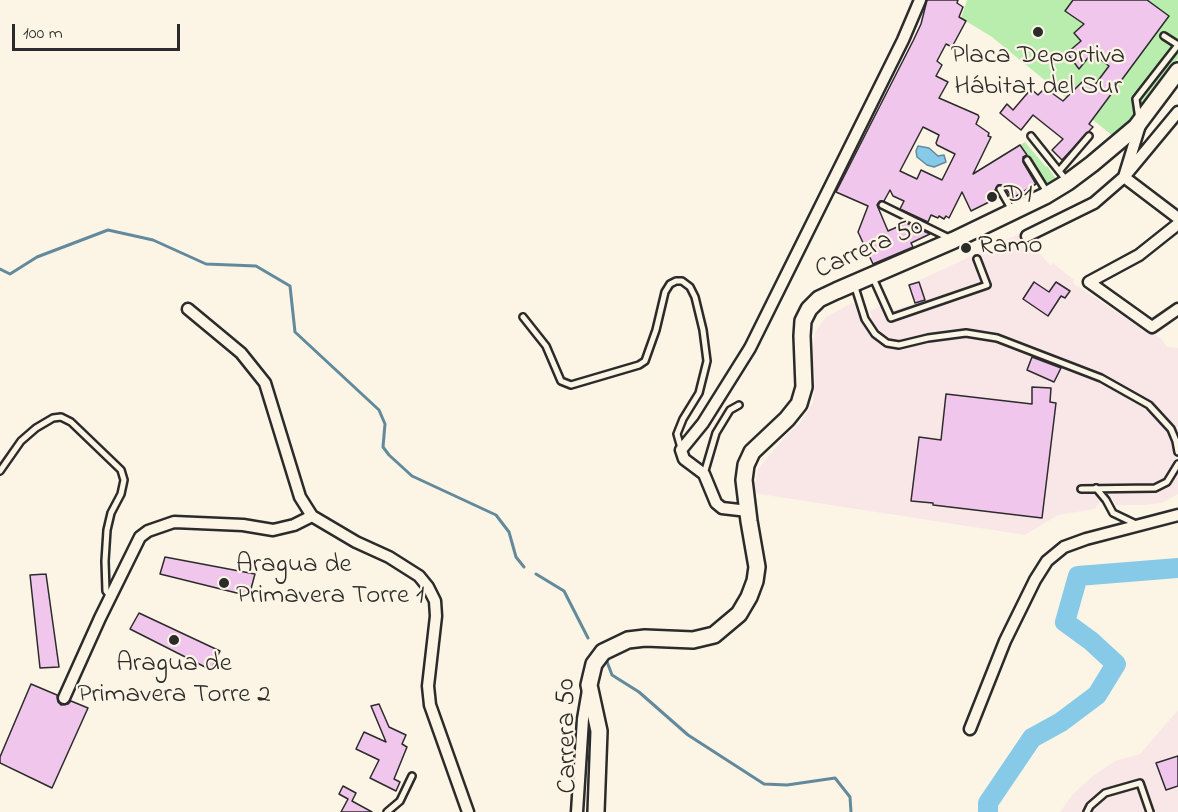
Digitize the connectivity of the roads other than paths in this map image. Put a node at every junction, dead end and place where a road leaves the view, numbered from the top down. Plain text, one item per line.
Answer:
1 (920, 0) edge
2 (1164, 36) dead end
3 (1178, 45) edge
4 (1178, 71) edge
5 (1178, 112) edge
6 (1140, 122) junction
7 (1031, 136) dead end
8 (1089, 136) dead end
9 (1027, 160) dead end
10 (1063, 177) junction
11 (1124, 177) junction
12 (1000, 189) dead end
13 (1048, 194) junction
14 (882, 205) dead end
15 (1013, 211) junction
16 (1178, 218) edge
17 (1178, 224) edge
18 (1027, 236) dead end
19 (954, 240) junction
20 (977, 259) dead end
21 (872, 276) junction
22 (854, 283) junction
23 (188, 309) dead end
24 (1178, 309) edge
25 (523, 317) dead end
26 (739, 405) dead end
27 (681, 450) junction
28 (1178, 452) edge
29 (1178, 464) edge
30 (0, 471) edge
31 (704, 474) junction
32 (1096, 488) junction
33 (1081, 489) dead end
34 (748, 511) junction
35 (312, 516) junction
36 (1178, 516) edge
37 (1140, 526) junction
38 (111, 597) junction
39 (589, 685) junction
40 (64, 698) dead end
41 (970, 729) dead end
42 (412, 776) dead end
43 (469, 810) edge
44 (387, 812) edge
45 (577, 812) edge
46 (596, 812) edge
47 (1087, 812) edge
48 (1150, 812) edge

1 - 27 street
2 - 3 lane
3 - 6 lane
4 - 6 main road, Carrera 50
5 - 11 street
6 - 10 main road, Carrera 50
6 - 11 street
7 - 10 lane
8 - 10 lane
9 - 13 lane
10 - 13 main road, Carrera 50
11 - 16 street
11 - 18 street
12 - 15 lane
13 - 15 main road, Carrera 50
14 - 19 lane
15 - 19 main road, Carrera 50
17 - 24 street
19 - 21 main road, Carrera 50
20 - 21 lane
21 - 22 main road, Carrera 50
22 - 28 lane
22 - 34 main road, Carrera 50
23 - 35 street
25 - 27 lane
26 - 31 lane
27 - 31 street
29 - 32 lane
30 - 38 lane
31 - 34 street
32 - 33 lane
32 - 37 lane
34 - 39 main road, Carrera 50
35 - 38 street
35 - 43 street
36 - 37 street
37 - 41 street
38 - 40 street
39 - 45 street
39 - 46 main road, Carrera 50
42 - 44 lane
47 - 48 lane

